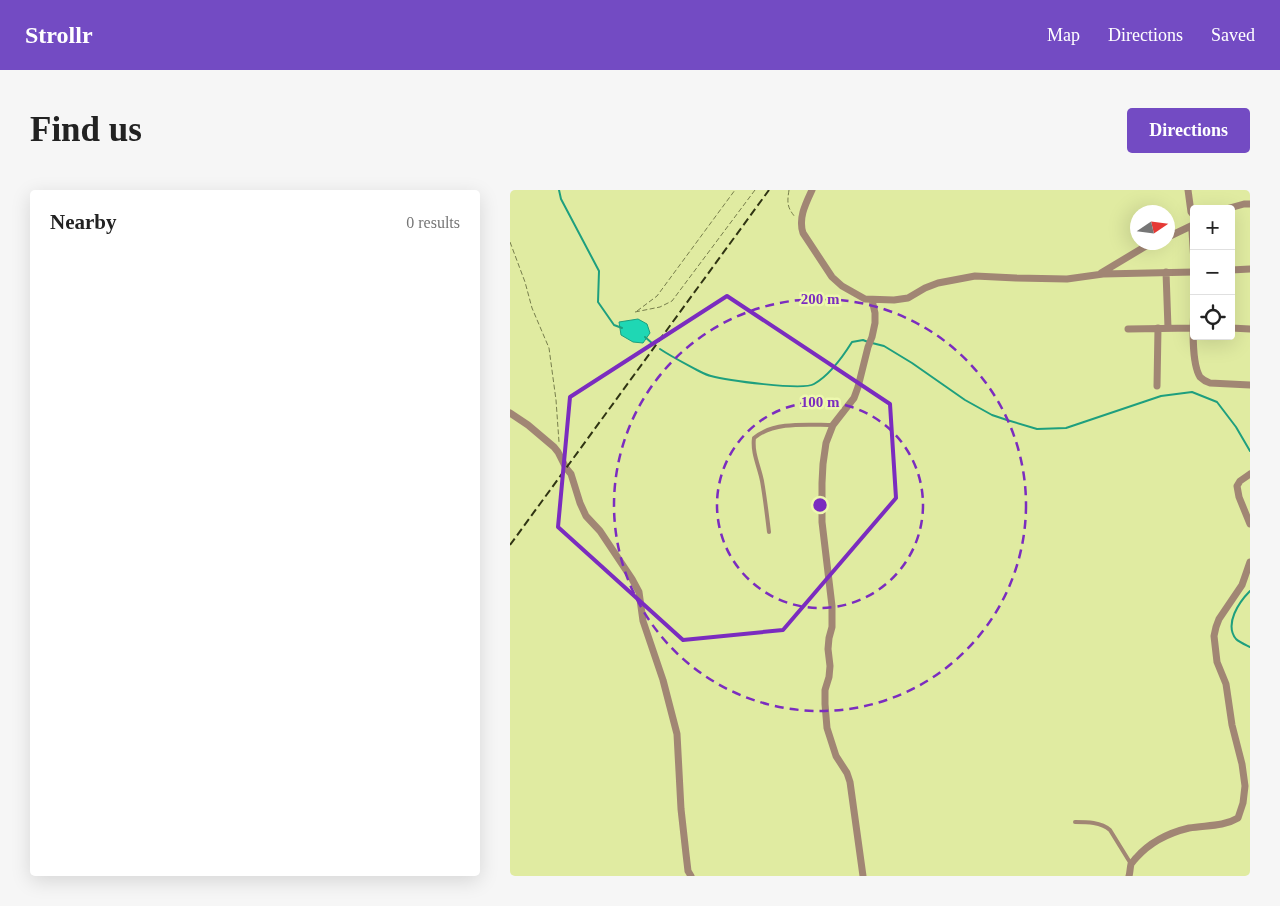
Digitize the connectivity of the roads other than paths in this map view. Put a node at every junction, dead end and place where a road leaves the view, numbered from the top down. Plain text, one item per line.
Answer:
1 (812, 190) edge
2 (1188, 190) edge
3 (1250, 204) edge
4 (1190, 205) edge
5 (1235, 206) edge
6 (1190, 225) edge
7 (1175, 233) edge
8 (1139, 250) edge
9 (1250, 269) edge
10 (1235, 270) edge
11 (1166, 272) junction
12 (1190, 272) edge
13 (1098, 275) junction
14 (872, 300) junction
15 (1158, 328) junction
16 (1168, 328) junction
17 (1190, 328) edge
18 (1235, 328) edge
19 (1128, 329) dead end
20 (1250, 329) edge
21 (1194, 340) edge
22 (1250, 385) edge
23 (1157, 386) dead end
24 (510, 413) edge
25 (833, 425) junction
26 (1250, 474) edge
27 (1250, 524) edge
28 (769, 532) dead end
29 (1250, 562) edge
30 (1075, 822) dead end
31 (1131, 864) junction
32 (691, 876) edge
33 (863, 876) edge
34 (1129, 876) edge

1 - 14 street
2 - 4 street
3 - 5 street
6 - 7 street
8 - 13 street
9 - 10 street
11 - 12 street
11 - 13 street
11 - 16 street
13 - 14 street
14 - 25 street
15 - 16 street
15 - 19 street
15 - 23 street
16 - 17 street
18 - 20 street
21 - 22 street
24 - 32 street
25 - 28 lane
25 - 33 street
26 - 27 street
29 - 31 street
30 - 31 lane
31 - 34 street

